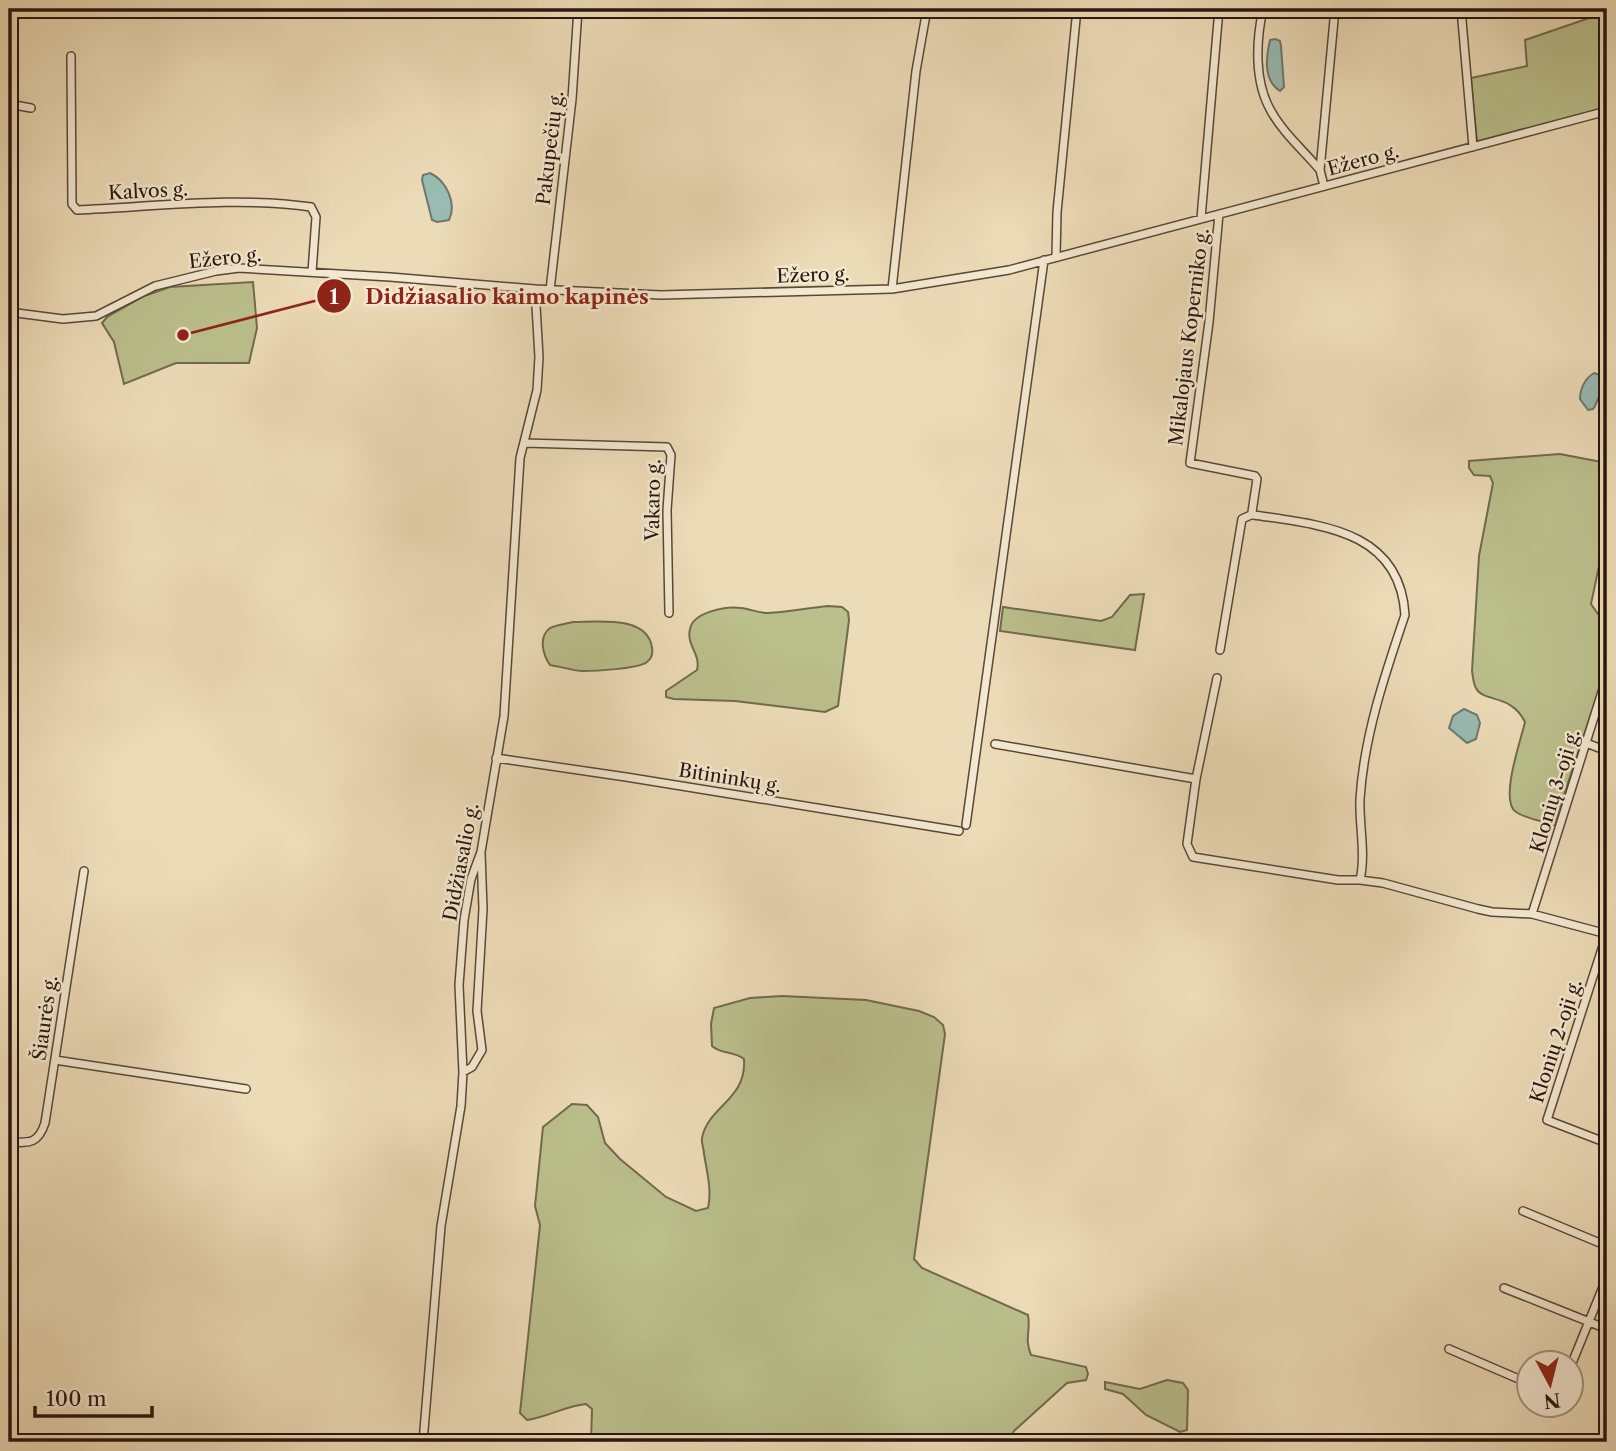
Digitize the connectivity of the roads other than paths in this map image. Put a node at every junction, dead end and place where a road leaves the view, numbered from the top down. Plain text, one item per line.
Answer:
1 (578, 9) edge
2 (927, 9) edge
3 (1077, 9) edge
4 (1219, 9) edge
5 (1263, 9) edge
6 (1335, 9) edge
7 (1461, 9) edge
8 (71, 55) dead end
9 (9, 104) edge
10 (31, 108) dead end
11 (1607, 111) edge
12 (1473, 147) junction
13 (1320, 170) junction
14 (1324, 186) junction
15 (1219, 214) junction
16 (1201, 218) junction
17 (1056, 256) junction
18 (1044, 260) junction
19 (312, 272) junction
20 (535, 289) junction
21 (892, 289) junction
22 (550, 290) junction
23 (9, 312) edge
24 (524, 443) junction
25 (1253, 514) junction
26 (669, 613) dead end
27 (1220, 650) dead end
28 (1607, 676) edge
29 (1217, 678) dead end
30 (1586, 743) junction
31 (995, 744) dead end
32 (1607, 751) edge
33 (496, 758) junction
34 (1196, 779) junction
35 (966, 825) dead end
36 (958, 831) dead end
37 (481, 852) junction
38 (84, 871) dead end
39 (1360, 880) junction
40 (1532, 914) junction
41 (1607, 933) edge
42 (55, 1060) junction
43 (463, 1072) junction
44 (246, 1089) dead end
45 (9, 1142) edge
46 (1607, 1143) edge
47 (1523, 1211) dead end
48 (1607, 1246) edge
49 (1607, 1277) edge
50 (1504, 1288) dead end
51 (1590, 1322) junction
52 (1607, 1329) edge
53 (1449, 1349) dead end
54 (1578, 1350) edge
55 (1514, 1377) edge
56 (423, 1442) edge

1 - 22 street, Pakupečių g.
2 - 21 street
3 - 17 street
4 - 16 street
5 - 13 street
6 - 13 street
7 - 12 street
8 - 19 street, Kalvos g.
9 - 10 street
11 - 12 street, Ežero g.
12 - 14 street, Ežero g.
13 - 14 street
14 - 15 street, Ežero g.
15 - 16 street, Ežero g.
15 - 25 street, Mikalojaus Koperniko g.
16 - 17 street, Ežero g.
17 - 18 street, Ežero g.
18 - 21 street, Ežero g.
18 - 35 street
19 - 20 street, Ežero g.
19 - 23 street, Ežero g.
20 - 22 street, Ežero g.
20 - 24 street, Didžiasalio g.
21 - 22 street, Ežero g.
24 - 26 street, Vakaro g.
24 - 33 street, Didžiasalio g.
25 - 27 street
25 - 39 street
28 - 30 street, Klonių 3-oji g.
29 - 34 street
30 - 32 street
30 - 40 street, Klonių 3-oji g.
31 - 34 street
33 - 36 street, Bitininkų g.
33 - 37 street, Didžiasalio g.
34 - 39 street
37 - 43 street, Didžiasalio g.
37 - 43 street
38 - 42 street, Šiaurės g.
39 - 40 street
40 - 41 street
41 - 46 street, Klonių 2-oji g.
42 - 44 street
42 - 45 street, Šiaurės g.
43 - 56 street, Didžiasalio g.
47 - 48 street
49 - 51 street
50 - 51 street
51 - 52 street
51 - 54 street
53 - 55 street

